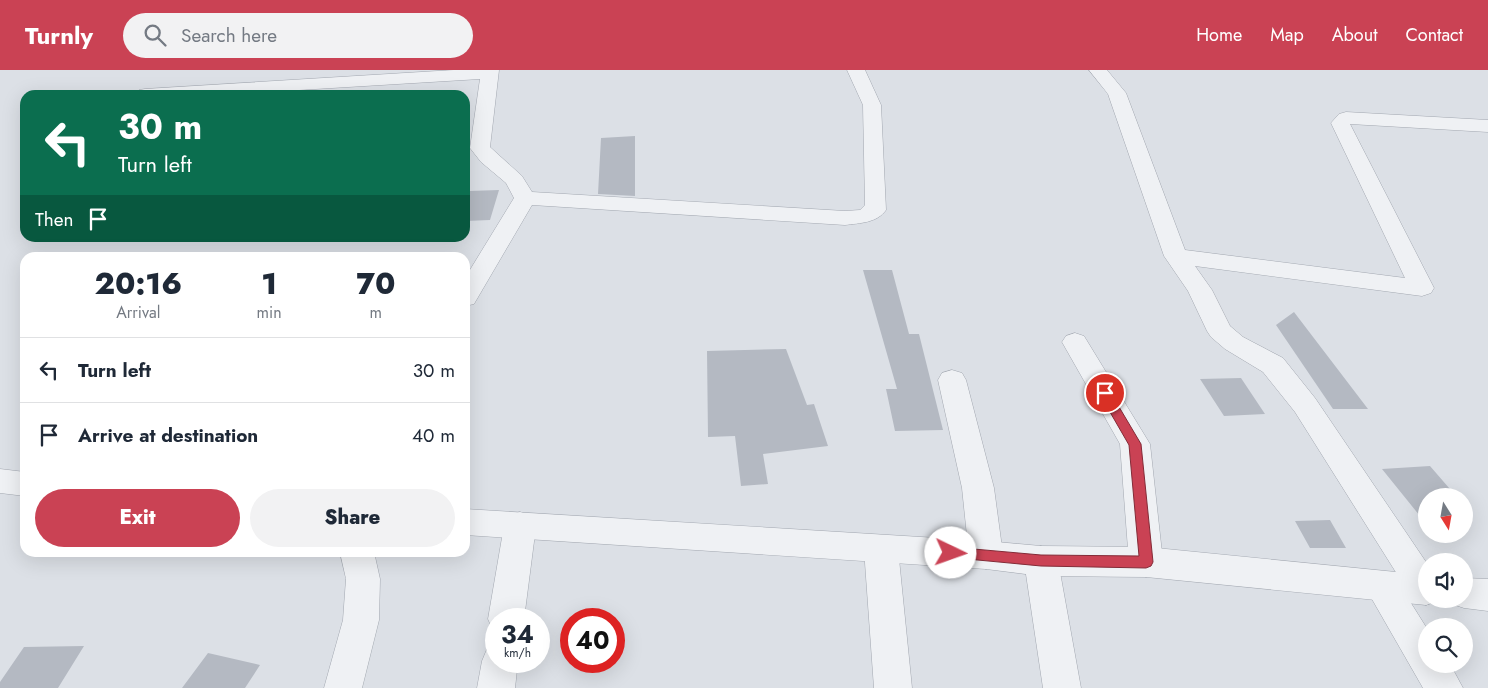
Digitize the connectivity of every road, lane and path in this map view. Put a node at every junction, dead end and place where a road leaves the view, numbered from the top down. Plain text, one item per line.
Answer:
1 (856, 70) edge
2 (1098, 70) edge
3 (490, 72) edge
4 (208, 90) edge
5 (1488, 126) edge
6 (488, 158) junction
7 (470, 159) edge
8 (525, 198) junction
9 (1176, 256) junction
10 (470, 290) edge
11 (1075, 342) dead end
12 (952, 380) dead end
13 (0, 481) edge
14 (20, 483) edge
15 (470, 522) edge
16 (520, 526) junction
17 (881, 549) junction
18 (986, 555) junction
19 (357, 557) edge
20 (1041, 560) junction
21 (1146, 562) junction
22 (1418, 578) edge
23 (1382, 588) junction
24 (1418, 590) edge
25 (1473, 594) edge
26 (1488, 595) edge
27 (508, 608) edge
28 (1418, 646) edge
29 (498, 673) edge
30 (1435, 673) edge
31 (343, 688) edge
32 (496, 688) edge
33 (893, 688) edge
34 (1062, 688) edge
35 (1444, 688) edge

1 - 8 street
2 - 9 street
3 - 4 street
3 - 6 street
5 - 9 street
6 - 7 street
6 - 8 street
8 - 10 street
9 - 22 street
11 - 21 street
12 - 18 street
13 - 14 street
15 - 16 street
16 - 17 street
16 - 27 street
17 - 18 street
17 - 33 street
18 - 20 street
19 - 31 street
20 - 21 street
20 - 34 street
21 - 23 street
23 - 24 street
23 - 28 street
25 - 26 street
29 - 32 street
30 - 35 street

